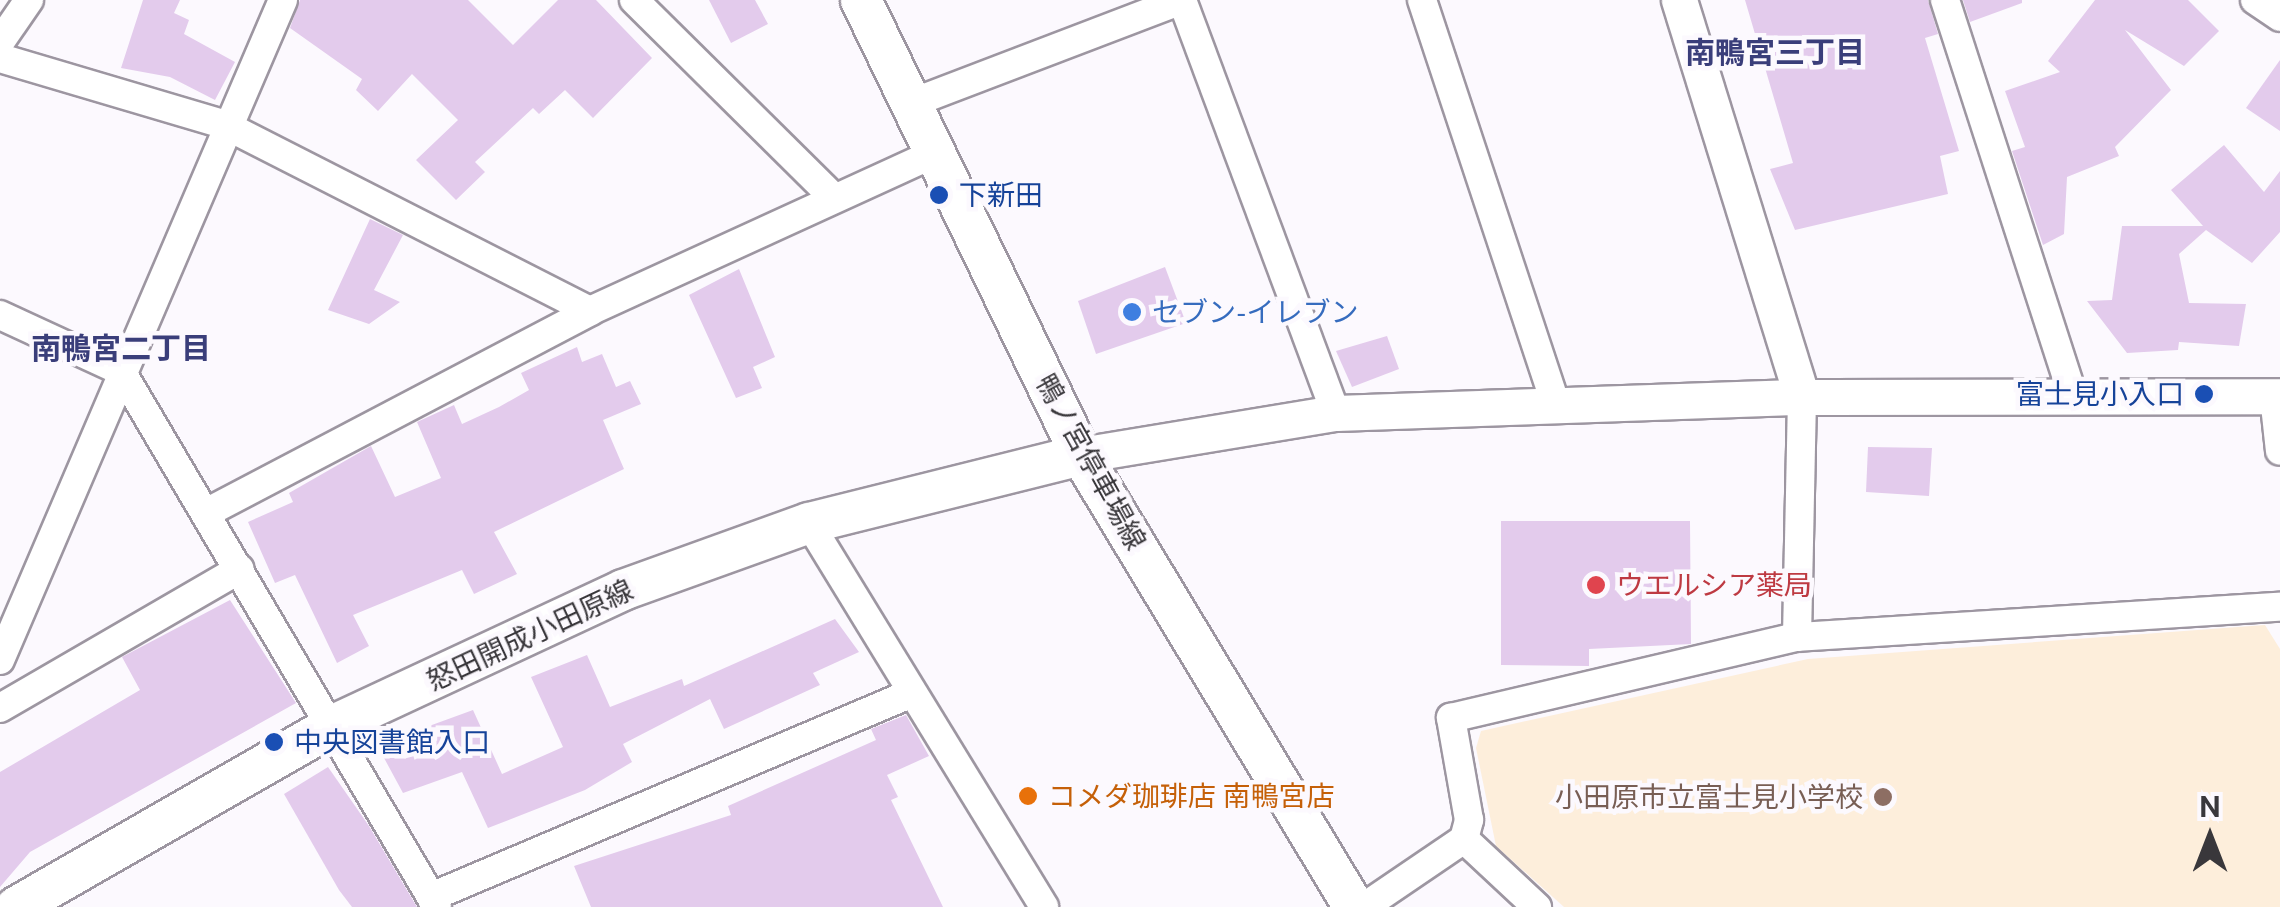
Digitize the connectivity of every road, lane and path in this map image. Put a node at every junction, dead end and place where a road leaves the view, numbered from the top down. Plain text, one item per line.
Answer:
1 (29, 0) edge
2 (282, 0) edge
3 (634, 0) edge
4 (862, 0) edge
5 (1422, 0) edge
6 (1679, 0) edge
7 (1944, 0) edge
8 (2255, 0) edge
9 (2280, 17) edge
10 (0, 42) edge
11 (0, 58) edge
12 (912, 103) junction
13 (223, 124) junction
14 (937, 152) junction
15 (833, 197) junction
16 (590, 310) junction
17 (0, 315) edge
18 (120, 371) junction
19 (2073, 396) junction
20 (2277, 396) edge
21 (1802, 397) junction
22 (1554, 403) junction
23 (1336, 413) junction
24 (2280, 451) edge
25 (1081, 455) junction
26 (206, 513) junction
27 (809, 523) junction
28 (240, 569) junction
29 (2280, 607) edge
30 (1796, 637) junction
31 (0, 660) edge
32 (912, 692) junction
33 (0, 708) edge
34 (334, 726) junction
35 (1464, 839) junction
36 (434, 902) edge
37 (16, 907) edge
38 (1044, 907) edge
39 (1354, 907) edge
40 (1364, 907) edge
41 (1537, 907) edge

1 - 10 street
2 - 13 street
3 - 15 street
4 - 12 main road, 鴨ノ宮停車場線
5 - 22 street
6 - 21 street
7 - 19 street
8 - 9 street
11 - 13 street
12 - 14 main road, 鴨ノ宮停車場線
12 - 23 street
13 - 16 street
13 - 18 street
14 - 15 street
14 - 25 main road, 鴨ノ宮停車場線
15 - 16 street
16 - 26 street
17 - 18 street
18 - 26 street
18 - 31 street
19 - 20 street
19 - 21 street
20 - 24 street
21 - 22 street
21 - 30 street
22 - 23 street
23 - 25 street
25 - 27 main road, 怒田開成小田原線
25 - 39 main road, 鴨ノ宮停車場線
26 - 28 street
27 - 32 street
27 - 34 main road, 怒田開成小田原線
28 - 33 street
28 - 34 street
29 - 30 street
30 - 35 street
32 - 36 street
32 - 38 street
34 - 36 street
34 - 37 main road, 怒田開成小田原線
35 - 40 street
35 - 41 street

